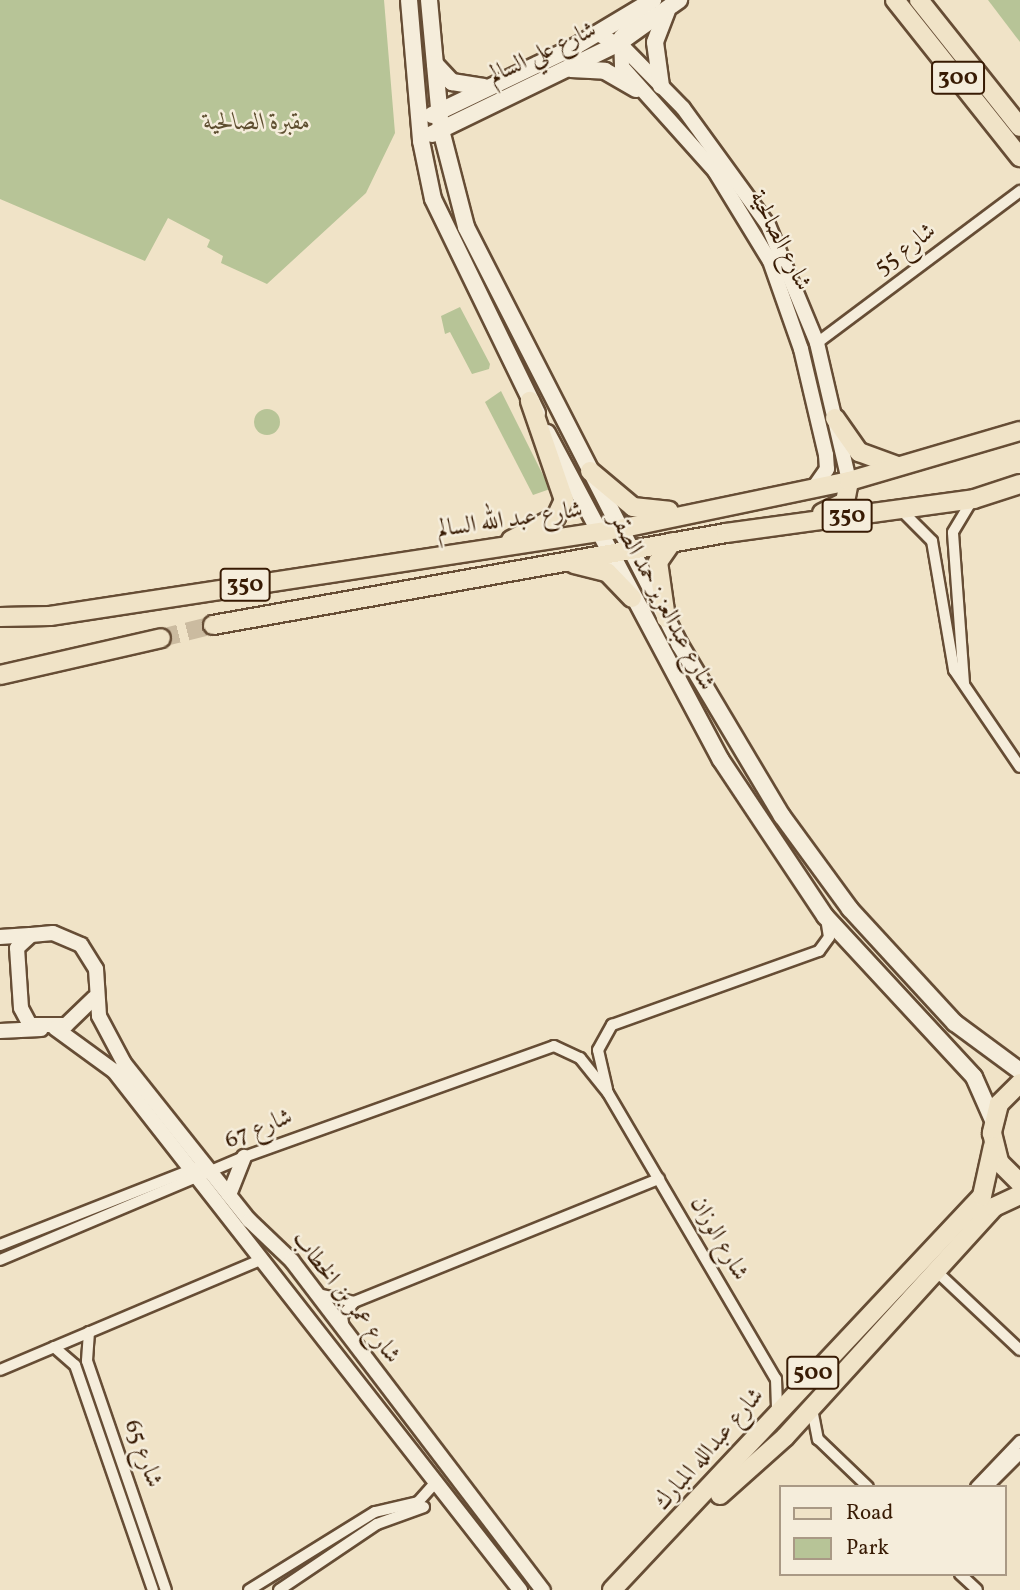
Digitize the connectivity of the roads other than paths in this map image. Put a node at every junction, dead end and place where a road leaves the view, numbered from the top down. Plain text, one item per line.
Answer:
1 (429, 0) edge
2 (653, 0) edge
3 (895, 0) edge
4 (919, 0) edge
5 (410, 4) edge
6 (674, 4) edge
7 (598, 34) junction
8 (619, 43) junction
9 (435, 63) junction
10 (568, 68) junction
11 (525, 78) junction
12 (490, 86) junction
13 (662, 86) junction
14 (636, 89) junction
15 (426, 117) junction
16 (1020, 127) edge
17 (433, 134) junction
18 (1020, 158) edge
19 (1020, 191) edge
20 (780, 286) junction
21 (817, 343) junction
22 (509, 362) junction
23 (530, 401) junction
24 (835, 418) junction
25 (1019, 432) edge
26 (575, 442) junction
27 (901, 466) junction
28 (590, 471) junction
29 (849, 481) junction
30 (1020, 484) edge
31 (813, 489) junction
32 (974, 499) junction
33 (733, 508) junction
34 (901, 509) junction
35 (708, 510) junction
36 (726, 533) junction
37 (625, 539) junction
38 (672, 542) junction
39 (604, 543) junction
40 (491, 549) junction
41 (953, 550) junction
42 (934, 551) junction
43 (532, 566) junction
44 (476, 576) junction
45 (632, 598) junction
46 (0, 617) edge
47 (666, 618) junction
48 (213, 625) tunnel mouth
49 (160, 638) tunnel mouth
50 (0, 675) edge
51 (964, 683) junction
52 (1020, 768) edge
53 (825, 916) junction
54 (31, 935) junction
55 (0, 937) edge
56 (94, 998) junction
57 (48, 1029) junction
58 (0, 1031) edge
59 (107, 1035) junction
60 (538, 1048) joint
61 (89, 1049) junction
62 (1020, 1071) edge
63 (1020, 1083) edge
64 (608, 1093) junction
65 (993, 1120) junction
66 (993, 1146) junction
67 (244, 1157) junction
68 (202, 1171) junction
69 (659, 1179) junction
70 (1020, 1183) edge
71 (229, 1195) junction
72 (1020, 1195) edge
73 (0, 1245) edge
74 (0, 1260) edge
75 (261, 1260) junction
76 (292, 1261) junction
77 (934, 1269) junction
78 (275, 1278) junction
79 (317, 1294) junction
80 (354, 1302) junction
81 (344, 1330) junction
82 (89, 1332) junction
83 (54, 1347) junction
84 (1020, 1350) edge
85 (363, 1354) junction
86 (827, 1360) junction
87 (0, 1370) edge
88 (344, 1371) junction
89 (842, 1374) junction
90 (811, 1409) junction
91 (777, 1411) junction
92 (785, 1437) junction
93 (750, 1439) junction
94 (818, 1439) junction
95 (1020, 1441) edge
96 (1020, 1454) edge
97 (767, 1455) junction
98 (437, 1481) junction
99 (866, 1485) edge
100 (978, 1485) edge
101 (989, 1485) edge
102 (449, 1496) junction
103 (962, 1576) edge
104 (153, 1590) edge
105 (166, 1590) edge
106 (249, 1590) edge
107 (279, 1590) edge
108 (520, 1590) edge
109 (542, 1590) edge
110 (612, 1590) edge
111 (632, 1590) edge
112 (977, 1590) edge

1 - 9 main road, شارع عبدالعزيز حمد الصقر
2 - 7 main road, شارع علي السالم
2 - 8 street
3 - 18 main road, 300
4 - 16 main road, 300
5 - 15 main road, شارع عبدالعزيز حمد الصقر
6 - 8 main road, شارع علي السالم
6 - 13 main road
7 - 8 street, شارع الصالحية
7 - 11 main road, شارع علي السالم
8 - 10 main road, شارع علي السالم
8 - 13 street, شارع الصالحية
8 - 14 street, شارع الصالحية
9 - 12 main road
9 - 15 main road, شارع عبدالعزيز حمد الصقر
10 - 11 main road, شارع علي السالم
10 - 14 main road
11 - 12 main road, شارع علي السالم
11 - 17 main road, شارع علي السالم
12 - 15 main road, شارع علي السالم
13 - 21 street, شارع الصالحية
14 - 20 street, شارع الصالحية
15 - 17 main road, شارع عبدالعزيز حمد الصقر
15 - 17 main road, شارع عبدالعزيز حمد الصقر
17 - 22 main road, شارع عبدالعزيز حمد الصقر
17 - 26 main road, شارع عبدالعزيز حمد الصقر
19 - 21 street, شارع 55
20 - 21 street
20 - 31 street, شارع الصالحية
21 - 24 street, شارع الصالحية
22 - 23 main road, شارع عبدالعزيز حمد الصقر
22 - 26 main road
23 - 39 main road, شارع عبدالعزيز حمد الصقر
23 - 40 main road
24 - 27 main road
24 - 29 street, شارع الصالحية
25 - 27 main road, شارع عبد الله السالم / 350
26 - 28 main road, شارع عبدالعزيز حمد الصقر
27 - 29 main road, شارع عبد الله السالم / 350
28 - 35 main road
28 - 37 main road, شارع عبدالعزيز حمد الصقر
29 - 31 main road, شارع عبد الله السالم / 350
29 - 36 main road
30 - 32 main road, شارع عبد الله السالم / 350
31 - 33 main road, شارع عبد الله السالم / 350
32 - 34 main road, شارع عبد الله السالم / 350
32 - 41 street
33 - 35 main road, شارع عبد الله السالم / 350
33 - 37 main road
34 - 36 main road, شارع عبد الله السالم / 350
34 - 42 street
35 - 37 main road, شارع عبد الله السالم / 350
36 - 38 main road, شارع عبد الله السالم / 350
37 - 38 main road, شارع عبد الله السالم / 350
37 - 39 main road, شارع عبد الله السالم / 350
37 - 47 main road, شارع عبدالعزيز حمد الصقر
38 - 47 main road
39 - 40 main road, شارع عبد الله السالم / 350
39 - 43 main road, شارع عبد الله السالم / 350
39 - 44 main road
39 - 45 main road, شارع عبدالعزيز حمد الصقر
40 - 46 main road, شارع عبد الله السالم / 350
41 - 42 street
41 - 51 street
42 - 51 street
43 - 44 main road, شارع عبد الله السالم / 350
43 - 45 main road
44 - 48 main road, شارع عبد الله السالم / 350
45 - 53 main road, شارع عبدالعزيز حمد الصقر
47 - 62 main road, شارع عبدالعزيز حمد الصقر
49 - 50 main road
51 - 52 street
53 - 64 street, شارع الوزان
53 - 65 main road, شارع عبدالعزيز حمد الصقر
54 - 55 street
54 - 56 street
54 - 57 street
56 - 57 street
56 - 59 street, شارع عمر بن الخطاب
57 - 58 street
57 - 61 street, شارع عمر بن الخطاب
59 - 61 street
59 - 68 street, شارع عمر بن الخطاب
60 - 64 street, شارع الوزان
60 - 67 street, شارع 67
61 - 68 street, شارع عمر بن الخطاب
63 - 65 main road
64 - 69 street, شارع الوزان
65 - 66 main road, شارع عبدالله المبارك
66 - 70 main road
66 - 86 main road, شارع عبدالله المبارك / 500
67 - 68 street, شارع 67
67 - 71 street
68 - 71 street, شارع عمر بن الخطاب
68 - 73 street, شارع 67
68 - 74 street, شارع 67
68 - 75 street, شارع عمر بن الخطاب
69 - 80 street
69 - 91 street, شارع الوزان
71 - 76 street, شارع عمر بن الخطاب
72 - 77 main road, شارع عبدالله المبارك / 500
75 - 78 street, شارع عمر بن الخطاب
75 - 82 street
76 - 78 street
76 - 79 street, شارع عمر بن الخطاب
77 - 84 street
77 - 89 main road, شارع عبدالله المبارك / 500
78 - 88 street, شارع عمر بن الخطاب
79 - 80 street
79 - 81 street, شارع عمر بن الخطاب
80 - 81 street
81 - 85 street, شارع عمر بن الخطاب
82 - 83 street
82 - 105 street, شارع 65
83 - 87 street
83 - 104 street, شارع 65
85 - 88 street
85 - 109 street, شارع عمر بن الخطاب
86 - 89 main road
86 - 91 main road, شارع عبدالله المبارك / 500
88 - 98 street, شارع عمر بن الخطاب
89 - 90 main road, شارع عبدالله المبارك / 500
90 - 92 main road, شارع عبدالله المبارك / 500
90 - 94 street
91 - 93 main road, شارع عبدالله المبارك / 500
92 - 94 street
92 - 97 main road, شارع عبدالله المبارك / 500
93 - 97 main road
93 - 110 main road, شارع عبدالله المبارك / 500
94 - 99 street
95 - 100 street
96 - 101 street
97 - 111 main road, شارع عبدالله المبارك / 500
98 - 102 street, شارع عمر بن الخطاب
98 - 106 street
102 - 107 street
102 - 108 street, شارع عمر بن الخطاب
103 - 112 street

